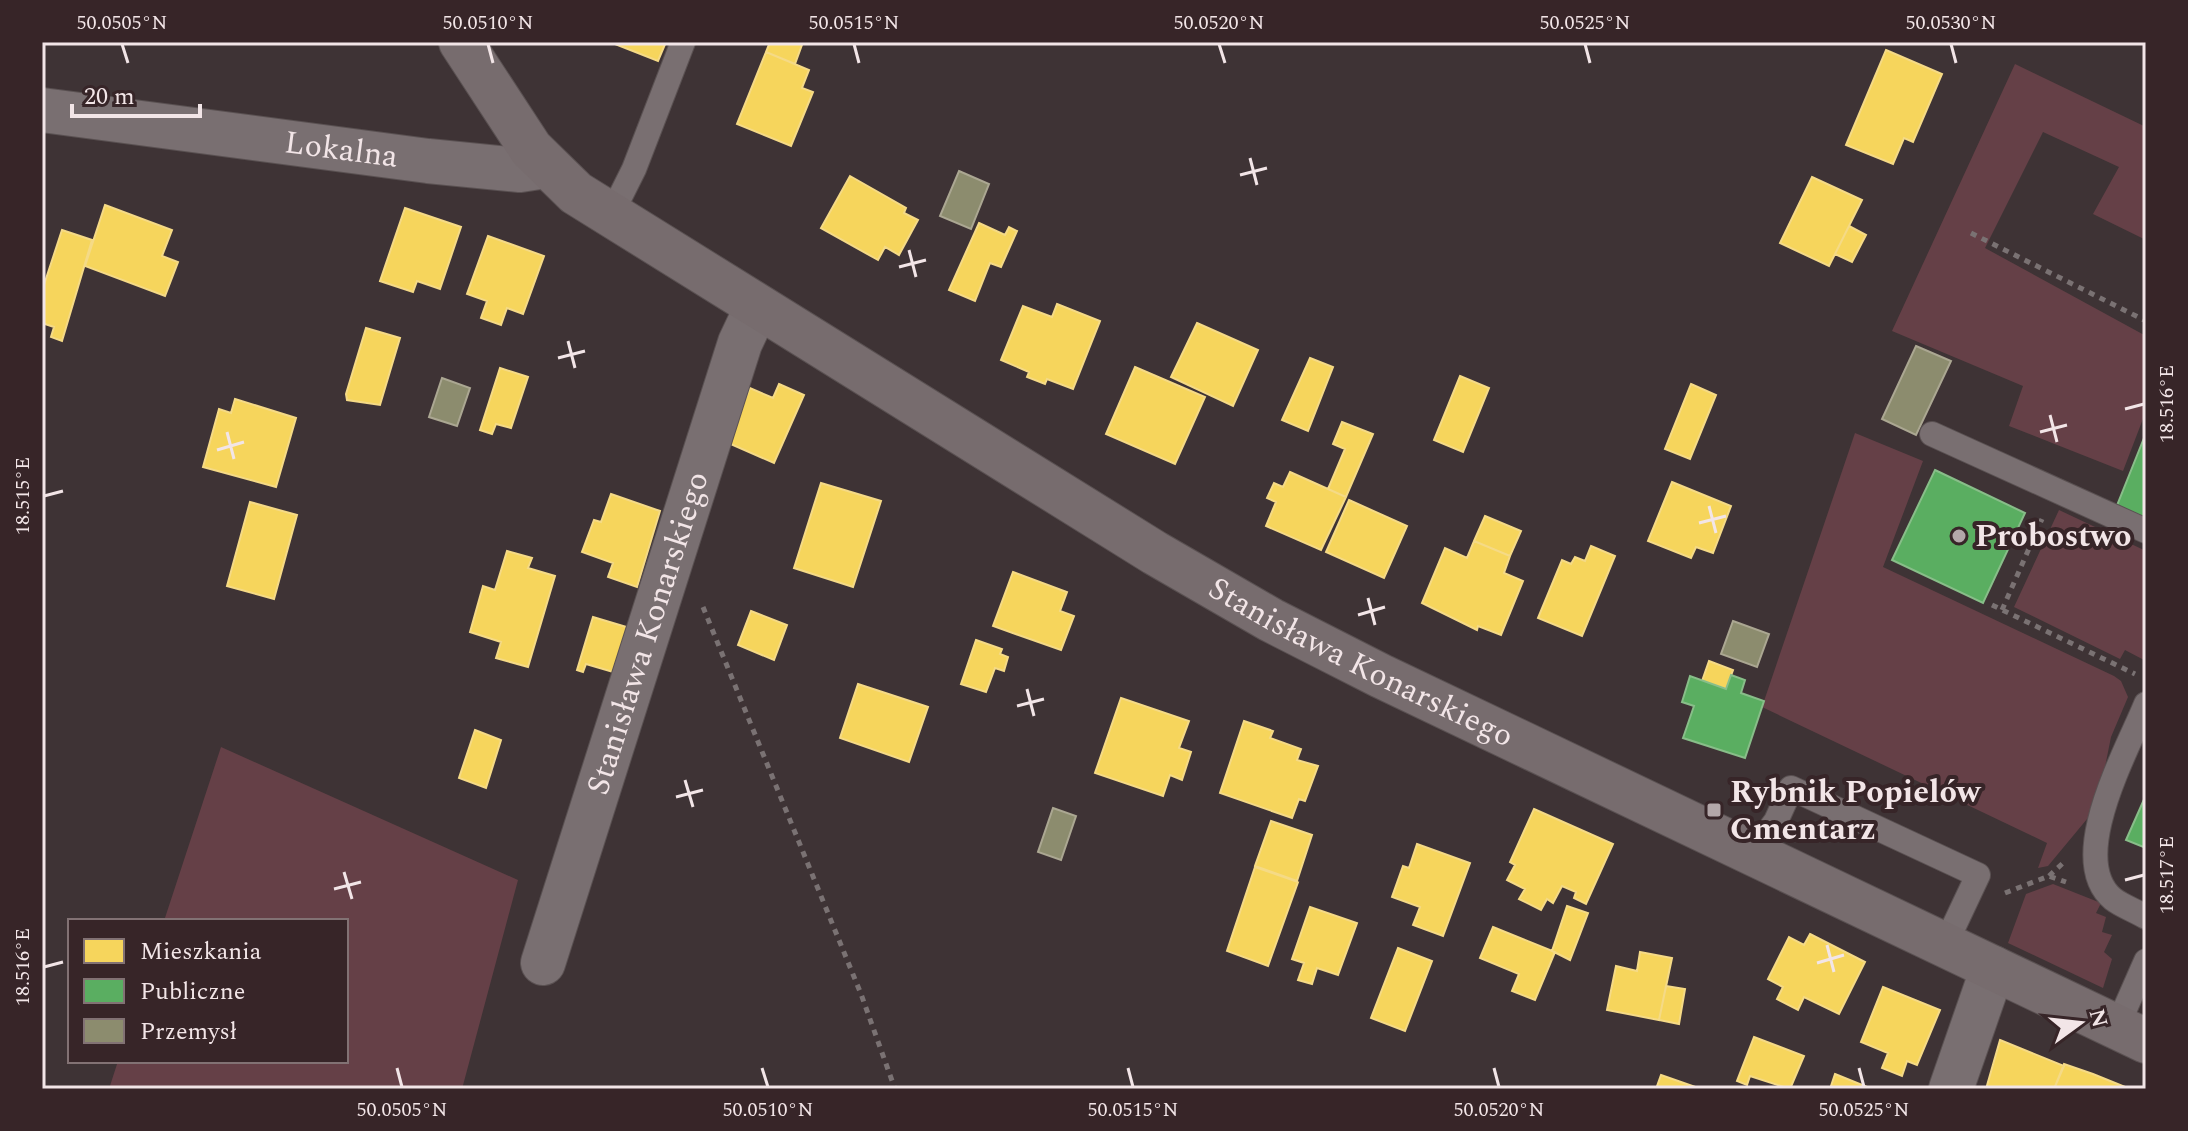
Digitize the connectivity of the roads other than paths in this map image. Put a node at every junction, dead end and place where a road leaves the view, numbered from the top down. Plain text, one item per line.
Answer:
1 (461, 42) edge
2 (683, 42) edge
3 (42, 110) edge
4 (546, 166) junction
5 (610, 217) junction
6 (757, 307) junction
7 (1932, 434) dead end
8 (2146, 531) edge
9 (2146, 704) edge
10 (1752, 853) junction
11 (2146, 917) edge
12 (1945, 945) junction
13 (2146, 961) edge
14 (543, 963) dead end
15 (1993, 968) junction
16 (2131, 1034) edge
17 (1951, 1089) edge

1 - 4 street, Stanisława Konarskiego
2 - 5 lane
3 - 4 street, Lokalna
4 - 5 street, Stanisława Konarskiego
5 - 6 street, Stanisława Konarskiego
6 - 10 street, Stanisława Konarskiego
6 - 14 street, Stanisława Konarskiego
7 - 8 lane
9 - 11 lane
10 - 12 street, Stanisława Konarskiego
10 - 12 lane
12 - 15 street, Stanisława Konarskiego
13 - 16 lane
15 - 16 street, Stanisława Konarskiego
15 - 17 street

